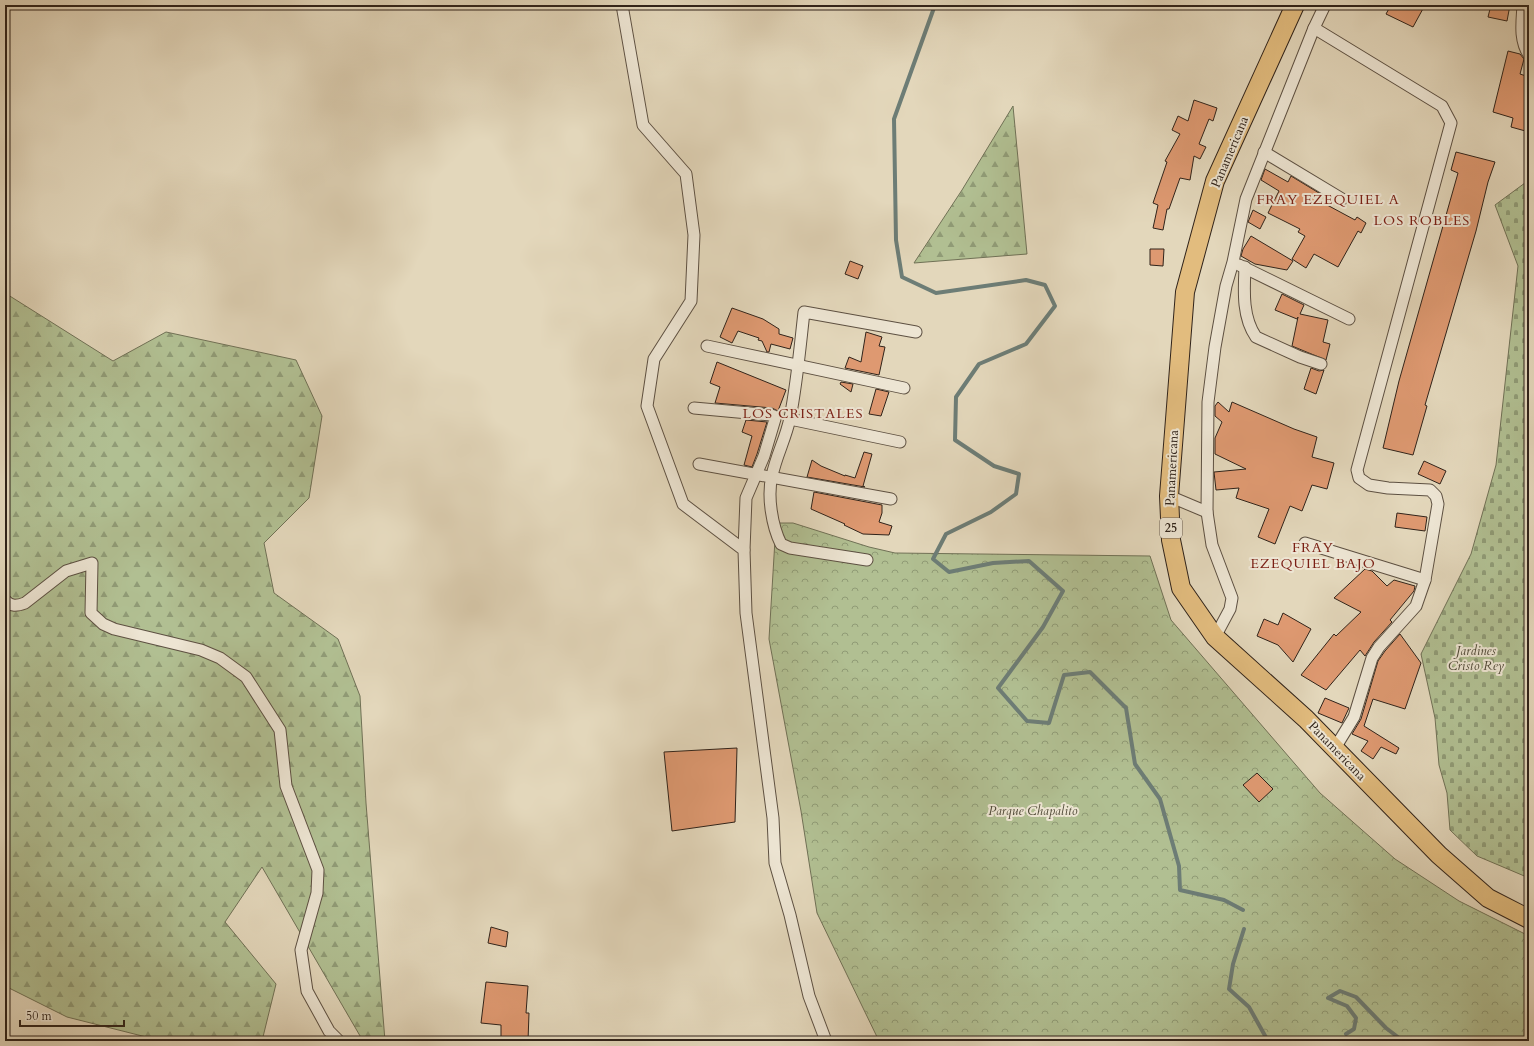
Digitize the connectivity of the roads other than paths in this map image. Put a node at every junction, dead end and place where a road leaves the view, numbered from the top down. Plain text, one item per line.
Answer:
1 (622, 5) edge
2 (1295, 5) edge
3 (1325, 5) edge
4 (1523, 5) edge
5 (1314, 28) junction
6 (1529, 55) edge
7 (1264, 152) junction
8 (1342, 200) dead end
9 (1233, 262) junction
10 (1245, 267) junction
11 (1349, 319) dead end
12 (916, 332) dead end
13 (707, 346) dead end
14 (1321, 364) dead end
15 (798, 365) junction
16 (904, 388) dead end
17 (694, 408) dead end
18 (790, 419) junction
19 (900, 442) dead end
20 (699, 464) dead end
21 (756, 474) junction
22 (771, 477) junction
23 (1169, 496) junction
24 (891, 498) dead end
25 (1207, 512) junction
26 (1305, 543) dead end
27 (744, 550) junction
28 (867, 560) dead end
29 (1425, 580) junction
30 (5, 600) edge
31 (1215, 637) junction
32 (1335, 748) junction
33 (1529, 919) edge
34 (339, 1041) edge
35 (826, 1041) edge

1 - 27 street
2 - 23 main road, Panamericana / 25
3 - 5 street
4 - 6 street
5 - 7 street
5 - 29 street
7 - 8 street
7 - 9 street
9 - 10 street
9 - 25 street
10 - 11 street
10 - 14 street
12 - 15 street
13 - 15 street
15 - 16 street
15 - 18 street
17 - 21 street
18 - 19 street
18 - 22 street
20 - 21 street
21 - 22 street
21 - 27 street
22 - 24 street
22 - 28 street
23 - 25 street
23 - 31 main road, Panamericana / 25
25 - 31 street
26 - 29 street
27 - 35 street
29 - 32 street
30 - 34 street
31 - 32 main road, Panamericana / 25
32 - 33 main road, Panamericana / 25

